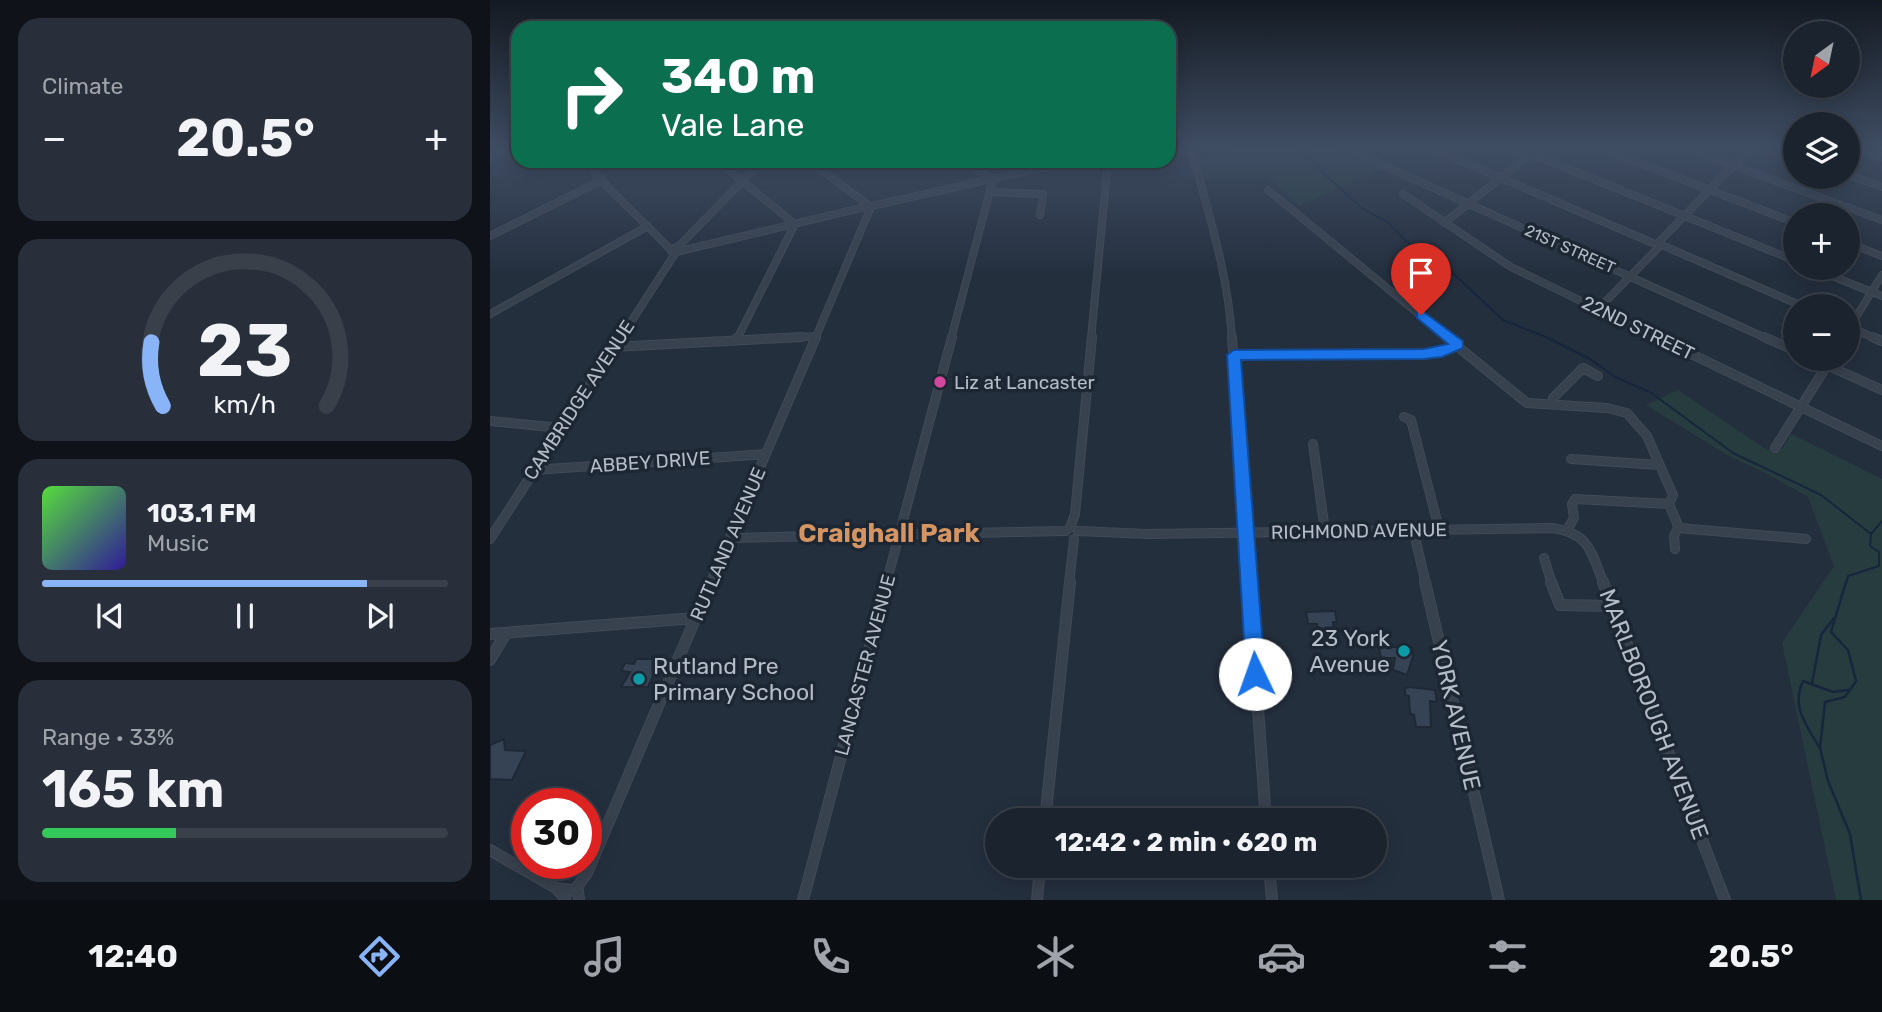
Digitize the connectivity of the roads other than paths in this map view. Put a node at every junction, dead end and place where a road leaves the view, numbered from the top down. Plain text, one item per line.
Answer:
1 (582, 190) edge
2 (612, 190) edge
3 (734, 190) edge
4 (752, 190) edge
5 (846, 190) edge
6 (944, 190) edge
7 (1104, 190) edge
8 (1202, 190) edge
9 (1268, 190) dead end
10 (1439, 190) edge
11 (1484, 190) edge
12 (1530, 190) edge
13 (1621, 190) edge
14 (1710, 190) joint
15 (1801, 190) edge
16 (990, 192) joint
17 (1403, 194) dead end
18 (1468, 203) junction
19 (868, 207) junction
20 (1040, 215) dead end
21 (1685, 216) junction
22 (1783, 218) edge
23 (1882, 220) edge
24 (1444, 223) junction
25 (795, 224) junction
26 (648, 226) junction
27 (490, 236) edge
28 (1658, 245) junction
29 (1860, 248) edge
30 (677, 250) junction
31 (1783, 256) edge
32 (1882, 256) edge
33 (1882, 275) edge
34 (1630, 276) junction
35 (1842, 280) edge
36 (1872, 292) junction
37 (1882, 296) edge
38 (1783, 298) edge
39 (1598, 309) junction
40 (1860, 310) edge
41 (490, 314) edge
42 (1860, 332) edge
43 (817, 336) junction
44 (736, 340) junction
45 (1882, 341) edge
46 (1458, 345) junction
47 (1783, 345) edge
48 (612, 346) junction
49 (1234, 355) junction
50 (1823, 371) edge
51 (1846, 371) edge
52 (1598, 376) dead end
53 (1882, 390) edge
54 (1553, 405) junction
55 (1800, 406) junction
56 (1404, 417) dead end
57 (490, 421) edge
58 (560, 428) junction
59 (1313, 444) dead end
60 (1882, 446) edge
61 (1775, 448) dead end
62 (766, 454) junction
63 (1571, 458) dead end
64 (1659, 465) junction
65 (534, 470) junction
66 (1669, 504) junction
67 (1678, 527) junction
68 (1413, 529) junction
69 (1439, 529) junction
70 (1325, 531) junction
71 (1572, 531) junction
72 (1247, 533) junction
73 (1072, 534) junction
74 (900, 536) junction
75 (732, 538) junction
76 (490, 539) edge
77 (1806, 539) dead end
78 (1675, 549) dead end
79 (1544, 558) dead end
80 (1613, 606) junction
81 (696, 618) junction
82 (506, 633) junction
83 (490, 634) edge
84 (490, 660) edge
85 (1046, 808) edge
86 (1265, 808) edge
87 (490, 850) edge
88 (1039, 878) edge
89 (1270, 878) edge
90 (572, 896) edge
91 (803, 900) edge
92 (1037, 900) edge
93 (1272, 900) edge
94 (1499, 900) edge
95 (1724, 900) edge

1 - 27 street
2 - 26 street
3 - 30 street, CAMBRIDGE AVENUE
4 - 25 street
5 - 19 street
6 - 19 street
7 - 73 street
8 - 49 street
9 - 46 street
10 - 18 street, 21ST STREET
11 - 18 street
12 - 28 street
13 - 21 street
14 - 21 street
14 - 22 street
15 - 23 street
16 - 20 street
16 - 74 street, LANCASTER AVENUE
17 - 24 street, 22ND STREET
18 - 24 street
18 - 34 street, 21ST STREET
19 - 25 street
19 - 43 street, RUTLAND AVENUE
21 - 28 street
21 - 31 street
24 - 39 street, 22ND STREET
25 - 30 street
25 - 44 street
26 - 30 street
26 - 41 street
28 - 34 street
28 - 38 street
29 - 32 street
30 - 48 street, CAMBRIDGE AVENUE
33 - 36 street
34 - 39 street
34 - 47 street, 21ST STREET
35 - 36 street
36 - 37 street
36 - 40 street
39 - 55 street, 22ND STREET
42 - 45 street
43 - 44 street
43 - 62 street, RUTLAND AVENUE
44 - 48 street
46 - 49 street
46 - 54 street
48 - 58 street, CAMBRIDGE AVENUE
49 - 72 street
50 - 55 street
51 - 53 street
52 - 54 street
54 - 64 street
55 - 60 street, 22ND STREET
55 - 61 street
56 - 69 street
57 - 58 street
58 - 65 street, CAMBRIDGE AVENUE
59 - 70 street
62 - 65 street, ABBEY DRIVE
62 - 75 street, RUTLAND AVENUE
63 - 64 street
64 - 66 street
65 - 76 street, CAMBRIDGE AVENUE
66 - 67 street
66 - 71 street
67 - 77 street
67 - 78 street
68 - 69 street, RICHMOND AVENUE
68 - 70 street, RICHMOND AVENUE
68 - 94 street, YORK AVENUE
69 - 71 street, RICHMOND AVENUE
70 - 72 street, RICHMOND AVENUE
71 - 80 street, MARLBOROUGH AVENUE
72 - 73 street, RICHMOND AVENUE
72 - 86 street
73 - 74 street, RICHMOND AVENUE
73 - 85 street
74 - 75 street, RICHMOND AVENUE
74 - 91 street, LANCASTER AVENUE
75 - 81 street, RUTLAND AVENUE
79 - 80 street
80 - 95 street, MARLBOROUGH AVENUE
81 - 82 street
81 - 90 street, RUTLAND AVENUE
82 - 83 street
82 - 84 street
87 - 90 street
88 - 92 street
89 - 93 street

